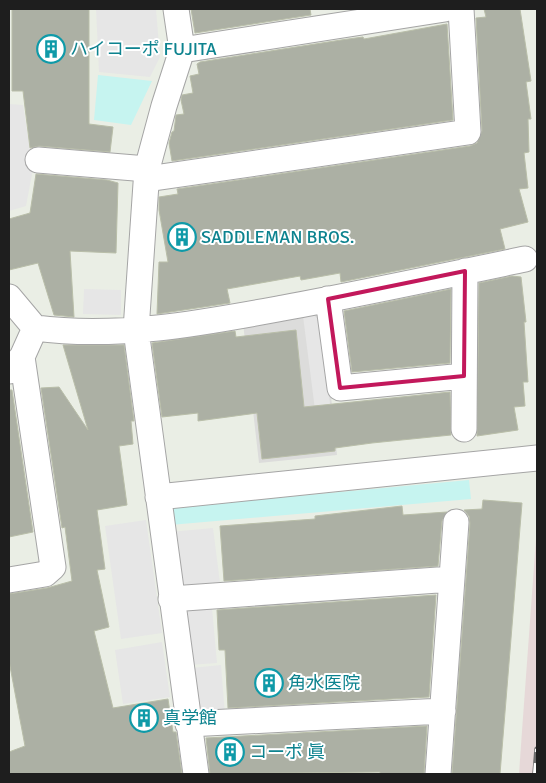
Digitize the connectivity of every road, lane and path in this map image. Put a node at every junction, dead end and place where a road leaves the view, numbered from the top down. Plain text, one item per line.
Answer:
1 (176, 9) edge
2 (445, 9) edge
3 (462, 9) edge
4 (182, 50) junction
5 (38, 160) dead end
6 (147, 174) junction
7 (525, 259) dead end
8 (465, 271) junction
9 (9, 297) edge
10 (328, 299) junction
11 (35, 328) junction
12 (136, 330) junction
13 (15, 364) edge
14 (464, 376) junction
15 (464, 429) dead end
16 (537, 458) edge
17 (158, 497) junction
18 (456, 522) dead end
19 (452, 579) junction
20 (9, 580) edge
21 (171, 599) junction
22 (443, 711) junction
23 (188, 724) junction
24 (196, 774) edge
25 (438, 774) edge

1 - 4 street
2 - 4 street
3 - 6 street
4 - 6 street
5 - 6 street
6 - 12 street
7 - 8 street
8 - 10 street
8 - 14 street
9 - 11 street
10 - 12 street
10 - 14 street
11 - 12 street
11 - 13 street
12 - 17 street
13 - 20 street
14 - 15 street
16 - 17 street
17 - 21 street
18 - 19 street
19 - 21 street
19 - 22 street
21 - 23 street
22 - 23 street
22 - 25 street
23 - 24 street

